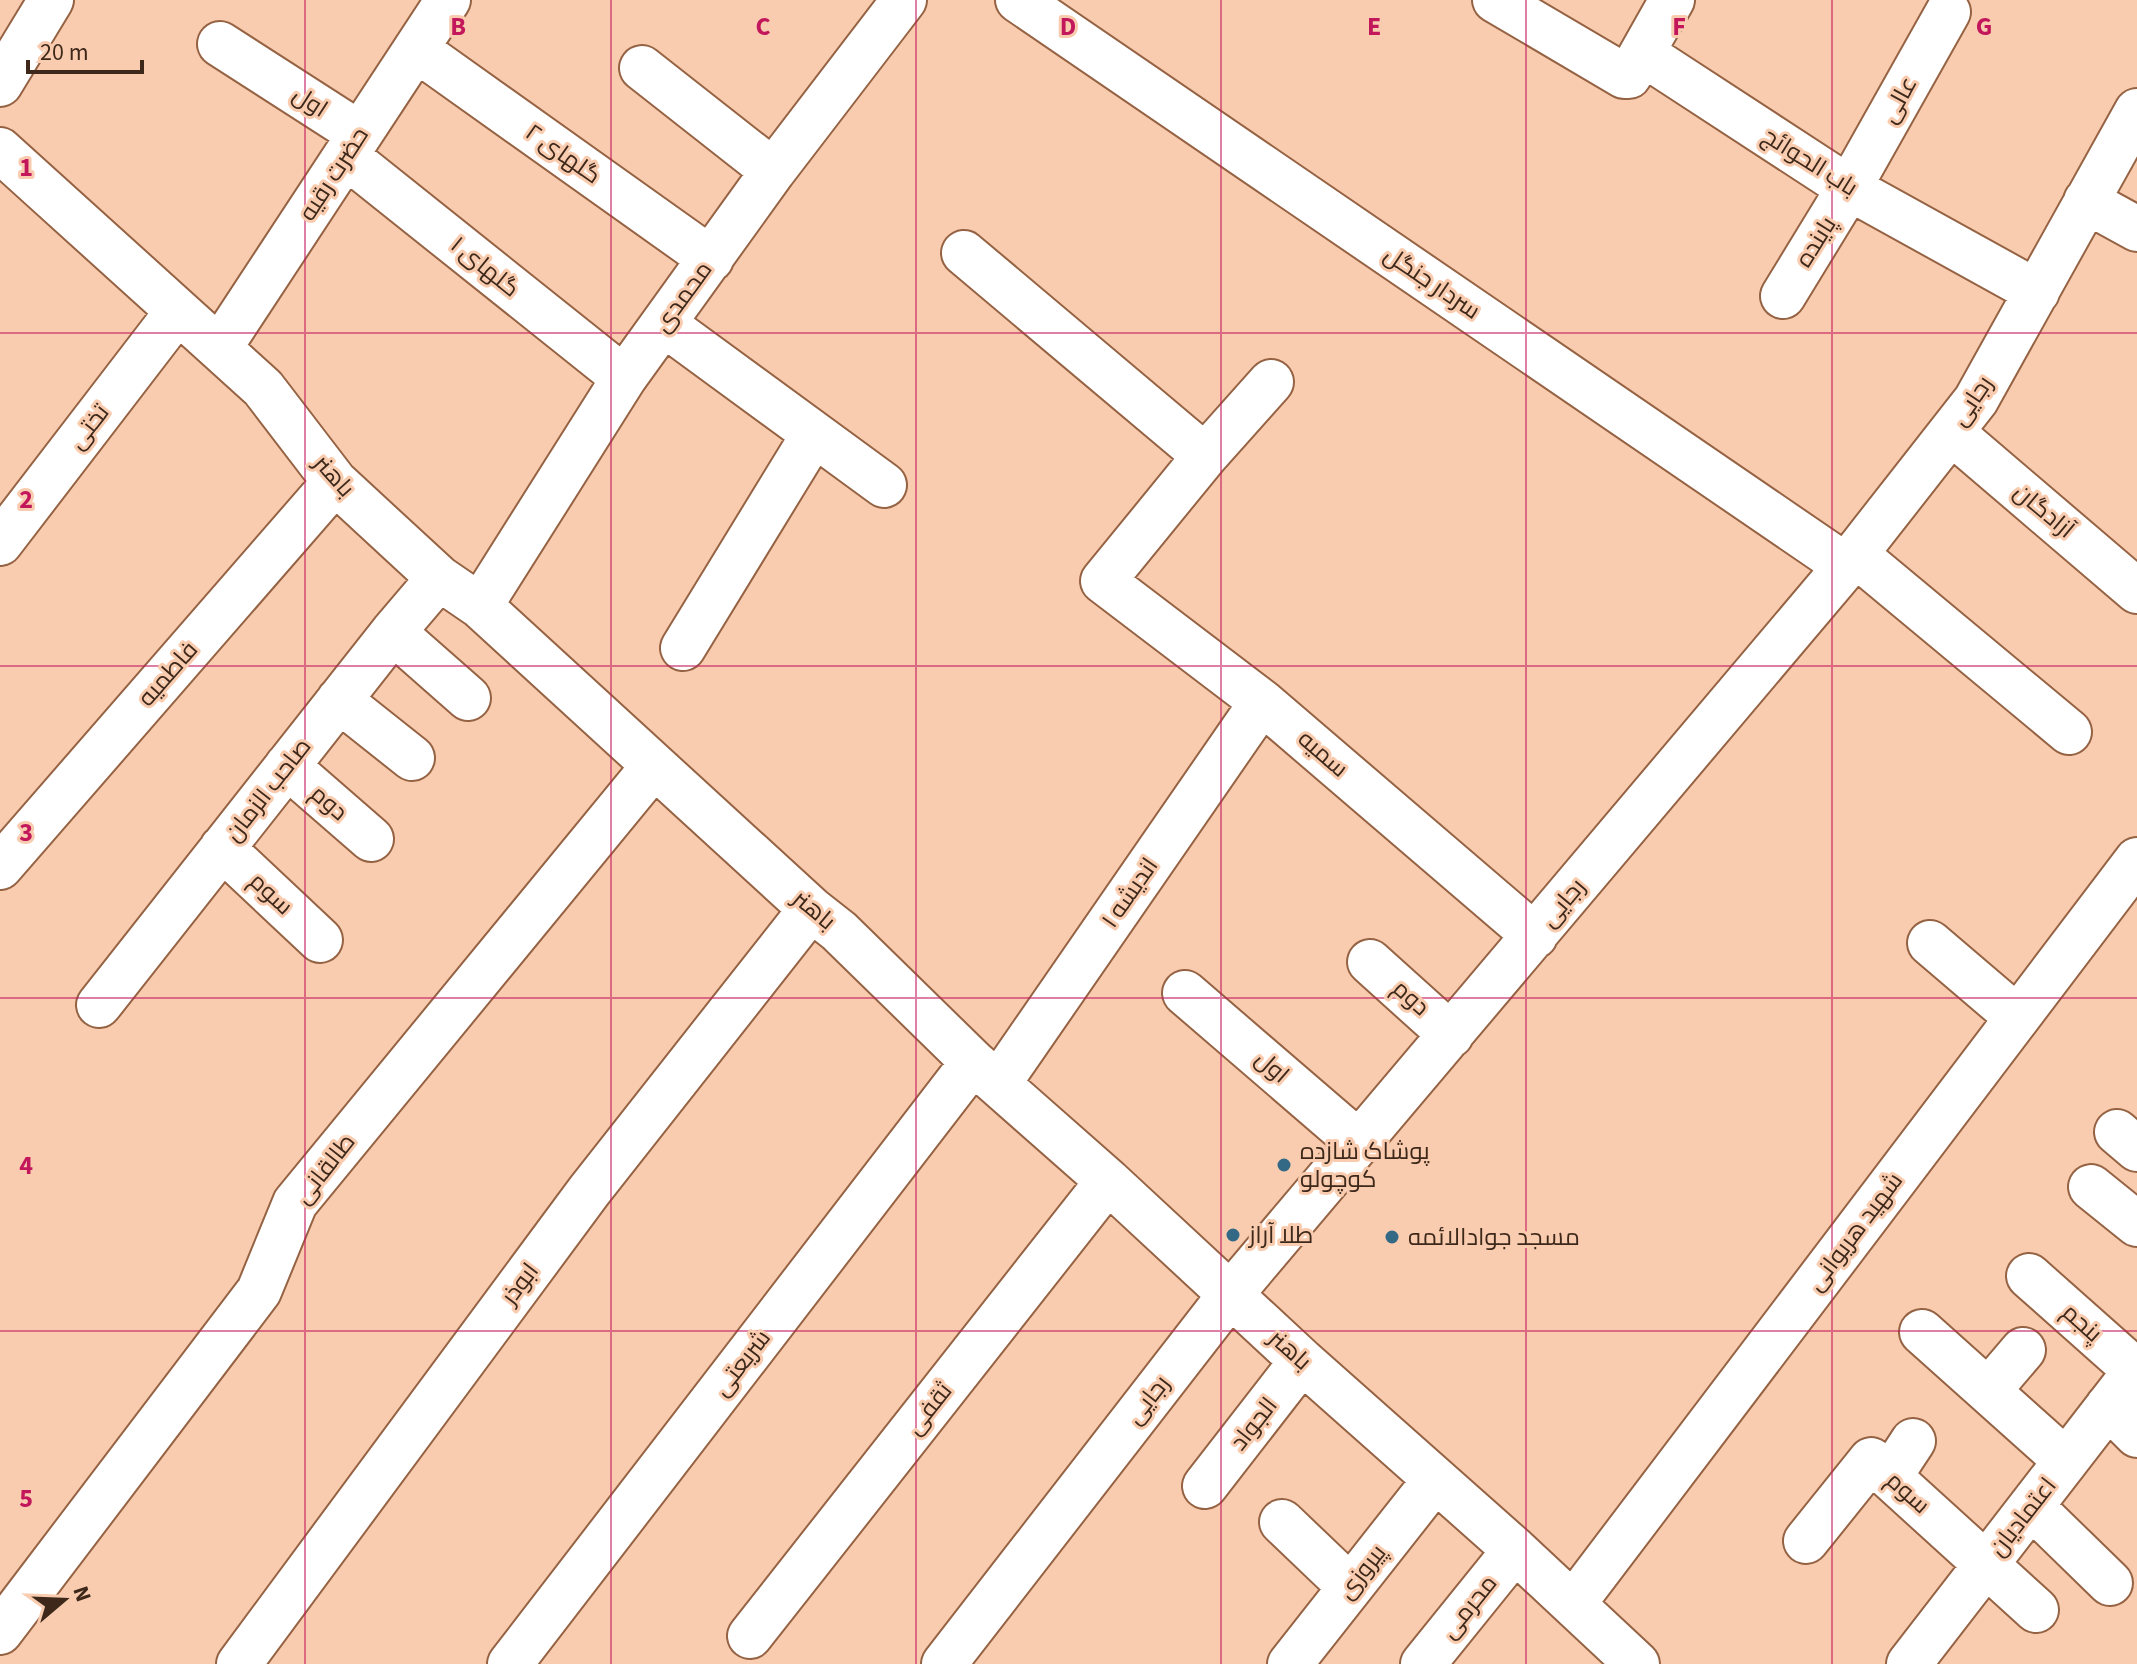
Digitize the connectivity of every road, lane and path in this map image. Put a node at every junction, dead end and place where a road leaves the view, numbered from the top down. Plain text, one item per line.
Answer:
1 (51, 0) edge
2 (904, 0) edge
3 (1018, 0) edge
4 (1495, 0) edge
5 (1672, 0) edge
6 (442, 2) edge
7 (1948, 12) dead end
8 (220, 44) dead end
9 (416, 49) junction
10 (1642, 53) junction
11 (642, 68) dead end
12 (0, 84) edge
13 (2137, 111) edge
14 (353, 145) junction
15 (6, 169) edge
16 (773, 171) junction
17 (1849, 188) junction
18 (2086, 201) junction
19 (2137, 229) edge
20 (964, 253) dead end
21 (711, 259) junction
22 (2037, 292) junction
23 (1783, 296) dead end
24 (178, 311) junction
25 (664, 324) junction
26 (220, 347) junction
27 (624, 378) junction
28 (1271, 382) dead end
29 (1951, 432) junction
30 (814, 434) junction
31 (1205, 456) junction
32 (335, 482) junction
33 (884, 485) dead end
34 (0, 543) edge
35 (1851, 560) junction
36 (439, 578) junction
37 (2137, 591) edge
38 (480, 606) junction
39 (393, 632) junction
40 (683, 648) dead end
41 (468, 698) dead end
42 (339, 700) junction
43 (1262, 702) junction
44 (2069, 732) dead end
45 (412, 758) dead end
46 (287, 766) junction
47 (653, 767) junction
48 (371, 839) dead end
49 (222, 848) junction
50 (2137, 860) edge
51 (0, 867) edge
52 (811, 909) junction
53 (1535, 936) junction
54 (320, 940) dead end
55 (1930, 943) dead end
56 (1370, 962) dead end
57 (1185, 993) dead end
58 (99, 1005) dead end
59 (2012, 1013) dead end
60 (1451, 1035) junction
61 (986, 1073) junction
62 (1358, 1142) junction
63 (1108, 1181) junction
64 (2091, 1187) dead end
65 (2137, 1224) edge
66 (2029, 1276) dead end
67 (1230, 1295) junction
68 (1922, 1332) dead end
69 (2023, 1350) dead end
70 (1302, 1361) junction
71 (2136, 1370) edge
72 (1988, 1391) junction
73 (2122, 1421) edge
74 (2066, 1461) junction
75 (1435, 1480) junction
76 (1205, 1486) dead end
77 (2031, 1506) junction
78 (1282, 1522) dead end
79 (1806, 1541) dead end
80 (1515, 1550) junction
81 (1987, 1563) junction
82 (2110, 1583) dead end
83 (1350, 1587) junction
84 (1573, 1604) junction
85 (2036, 1610) dead end
86 (0, 1632) edge
87 (750, 1636) dead end
88 (1929, 1656) edge
89 (239, 1664) edge
90 (510, 1664) edge
91 (944, 1664) edge
92 (1290, 1664) edge
93 (1423, 1664) edge
94 (1637, 1664) edge

1 - 12 street
2 - 16 street, محمدی
3 - 35 street, سردار جنگل
4 - 10 street
5 - 10 street
6 - 9 street, حضرت رقیه
7 - 17 street, عالی
8 - 14 street, اول
9 - 14 street, حضرت رقیه
9 - 21 street, گلهای ۲
10 - 17 street, باب الحوائج
11 - 16 street
13 - 18 street, رجایی
14 - 26 street, حضرت رقیه
14 - 27 street, گلهای ۱
15 - 24 street, باهنر
16 - 21 street, محمدی
17 - 22 street, باب الحوائج
17 - 23 street, پاینده
18 - 19 street
18 - 22 street, رجایی
20 - 31 street
21 - 25 street, محمدی
22 - 29 street, رجایی
24 - 26 street, باهنر
24 - 34 street, تختی
25 - 27 street, محمدی
25 - 30 street
26 - 32 street, باهنر
27 - 38 street, محمدی
28 - 31 street
29 - 35 street, رجایی
29 - 37 street, آزادگان
30 - 33 street
30 - 40 street
31 - 43 street, سمیه
32 - 36 street, باهنر
32 - 51 street, فاطمیه
35 - 44 street, سردار جنگل
35 - 53 street, رجایی
36 - 38 street, باهنر
36 - 39 street, صاحب الزمان
38 - 47 street, باهنر
39 - 41 street
39 - 42 street, صاحب الزمان
42 - 45 street
42 - 46 street, صاحب الزمان
43 - 53 street, سمیه
43 - 61 street, اندیشه ۱
46 - 48 street, دوم
46 - 49 street, صاحب الزمان
47 - 52 street, باهنر
47 - 86 street, طالقانی
49 - 54 street, سوم
49 - 58 street, صاحب الزمان
50 - 84 street, شهید هریوانی
52 - 61 street, باهنر
52 - 89 street, ابوذر
53 - 60 street, رجایی
55 - 59 street
56 - 60 street, دوم
57 - 62 street, اول
60 - 62 street, رجایی
61 - 63 street, باهنر
61 - 90 street, شریعتی
62 - 67 street, رجایی
63 - 67 street, باهنر
63 - 87 street, ثقفی
64 - 65 street
66 - 71 street, پنجم
67 - 70 street, باهنر
67 - 91 street, رجایی
68 - 72 street
69 - 72 street
70 - 75 street, باهنر
70 - 76 street, الجواد
71 - 73 street, اعتمادیان
72 - 74 street
73 - 74 street, اعتمادیان
74 - 77 street, اعتمادیان
75 - 80 street, باهنر
75 - 83 street, پیروزی
77 - 81 street, اعتمادیان
77 - 82 street
78 - 83 street
79 - 81 street, سوم
80 - 84 street, باهنر
80 - 93 street, محرمی
81 - 85 street, سوم
81 - 88 street, اعتمادیان
83 - 92 street, پیروزی
84 - 94 street, باهنر

